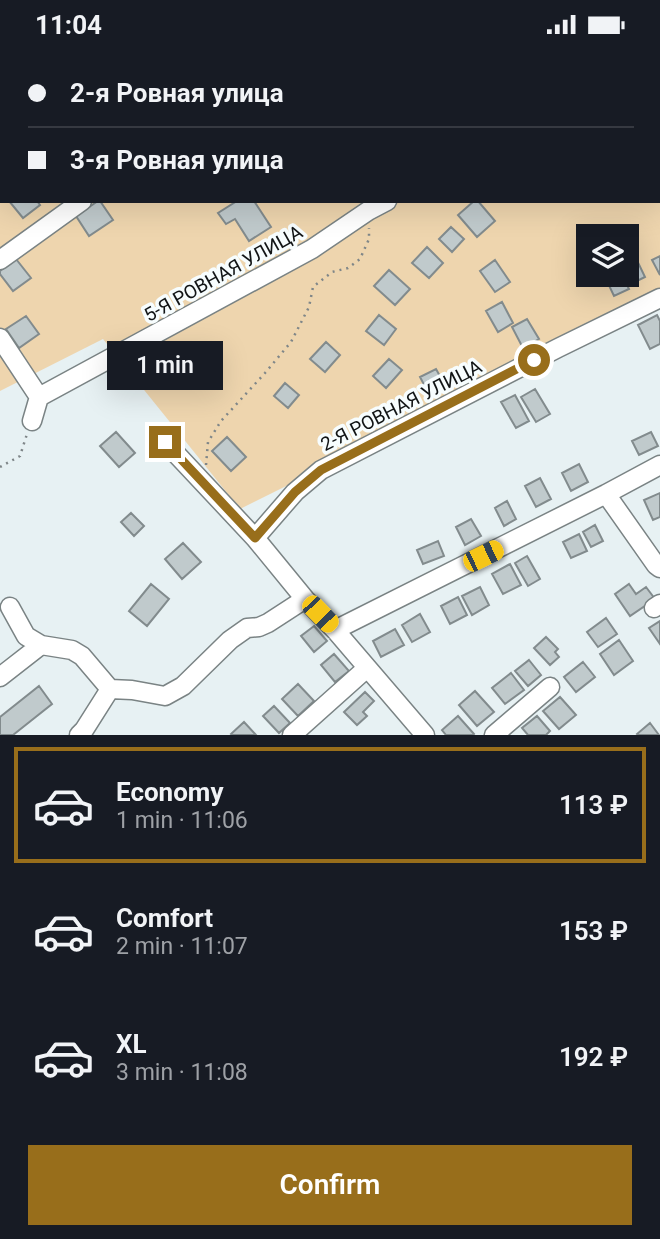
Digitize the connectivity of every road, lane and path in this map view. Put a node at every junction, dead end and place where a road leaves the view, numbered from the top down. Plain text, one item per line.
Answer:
1 (79, 203) edge
2 (383, 203) edge
3 (368, 211) junction
4 (0, 260) edge
5 (660, 298) edge
6 (0, 338) edge
7 (39, 397) junction
8 (32, 421) joint
9 (165, 442) dead end
10 (660, 465) edge
11 (0, 467) edge
12 (205, 485) junction
13 (606, 494) junction
14 (255, 538) junction
15 (660, 568) edge
16 (305, 599) junction
17 (10, 607) dead end
18 (335, 630) junction
19 (41, 645) junction
20 (367, 668) junction
21 (0, 677) edge
22 (551, 687) dead end
23 (110, 689) junction
24 (79, 735) edge
25 (292, 735) edge
26 (425, 735) edge
27 (494, 735) edge

1 - 4 street
2 - 3 street, 5-Я РОВНАЯ УЛИЦА
3 - 7 street, 5-Я РОВНАЯ УЛИЦА
3 - 12 path
5 - 14 street, 2-Я РОВНАЯ УЛИЦА
6 - 7 street
7 - 8 street
8 - 11 path
9 - 12 street
10 - 13 street
12 - 14 street
13 - 15 street
13 - 18 street
14 - 16 street
16 - 18 street
16 - 23 street
17 - 19 street
18 - 20 street
19 - 21 street
19 - 23 street
20 - 25 street
20 - 26 street
22 - 27 street
23 - 24 street

